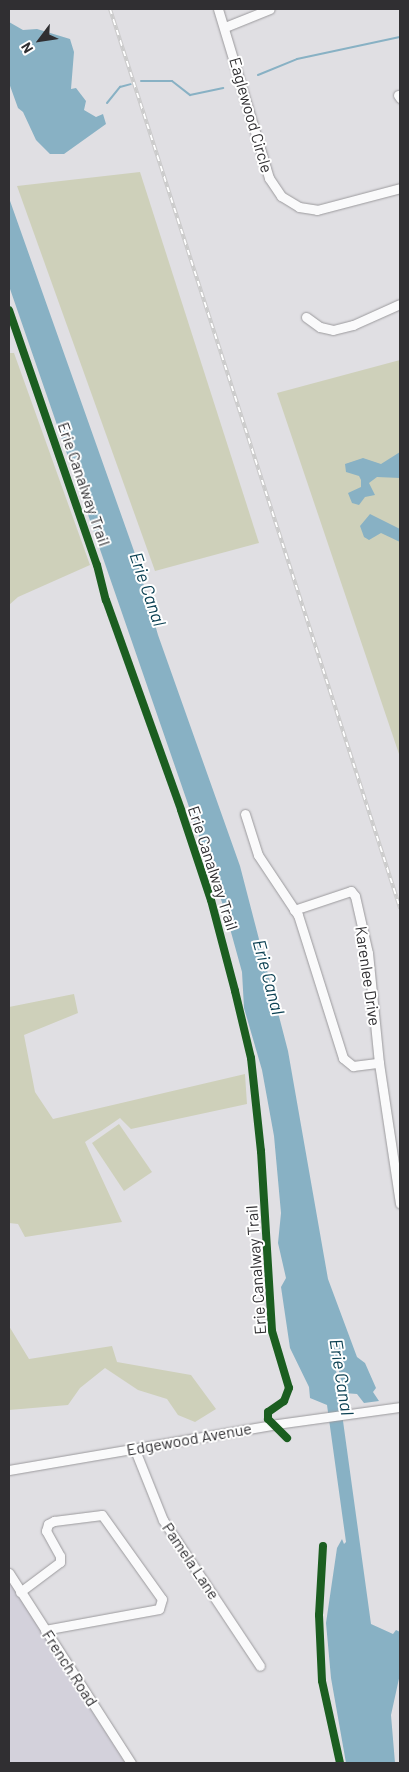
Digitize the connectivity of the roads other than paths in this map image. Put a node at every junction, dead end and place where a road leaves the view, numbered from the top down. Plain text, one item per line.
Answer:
1 (218, 9) edge
2 (270, 9) edge
3 (225, 27) junction
4 (400, 188) edge
5 (400, 304) edge
6 (306, 317) dead end
7 (245, 814) dead end
8 (294, 910) junction
9 (379, 1063) junction
10 (400, 1203) edge
11 (400, 1407) edge
12 (134, 1450) junction
13 (9, 1470) edge
14 (9, 1573) edge
15 (20, 1592) junction
16 (45, 1630) junction
17 (260, 1666) dead end
18 (131, 1763) edge

1 - 3 street, Eaglewood Circle
2 - 3 street
3 - 4 street, Eaglewood Circle
5 - 6 street
7 - 8 street
8 - 9 street
8 - 9 street, Karenlee Drive
9 - 10 street, Karenlee Drive
11 - 12 street, Edgewood Avenue
12 - 13 street, Edgewood Avenue
12 - 17 street, Pamela Lane
14 - 15 street, French Road
15 - 16 street, French Road
15 - 16 street
16 - 18 street, French Road

